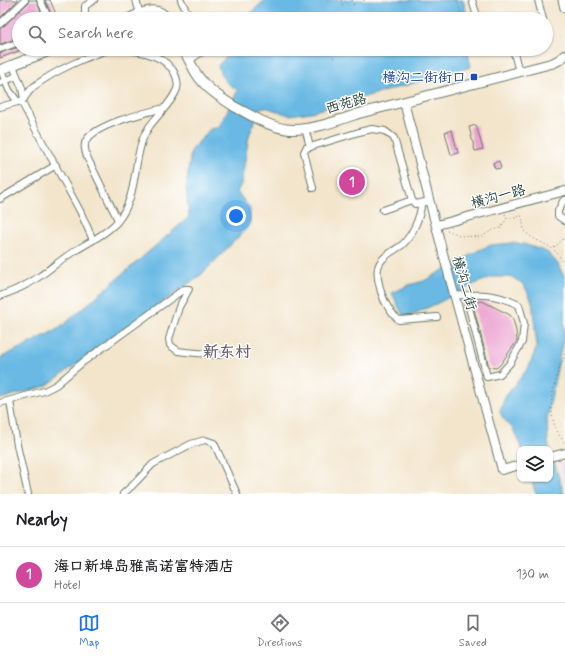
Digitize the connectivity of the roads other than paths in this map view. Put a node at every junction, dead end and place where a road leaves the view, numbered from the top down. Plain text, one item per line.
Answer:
1 (25, 0) edge
2 (40, 0) edge
3 (80, 0) edge
4 (94, 0) edge
5 (136, 0) edge
6 (181, 0) edge
7 (472, 0) edge
8 (538, 0) edge
9 (563, 0) edge
10 (85, 6) junction
11 (565, 8) edge
12 (12, 12) edge
13 (12, 12) edge
14 (46, 12) edge
15 (85, 12) edge
16 (139, 12) edge
17 (145, 12) edge
18 (159, 12) edge
19 (187, 12) edge
20 (476, 12) edge
21 (541, 12) edge
22 (0, 24) edge
23 (12, 45) edge
24 (0, 49) edge
25 (565, 55) edge
26 (36, 56) edge
27 (93, 56) edge
28 (153, 56) edge
29 (187, 56) edge
30 (196, 56) edge
31 (515, 56) edge
32 (190, 60) junction
33 (13, 65) junction
34 (0, 70) edge
35 (519, 72) junction
36 (17, 76) junction
37 (3, 83) edge
38 (21, 101) junction
39 (404, 102) junction
40 (0, 107) edge
41 (164, 108) junction
42 (305, 128) junction
43 (310, 147) junction
44 (56, 165) junction
45 (313, 188) dead end
46 (565, 191) edge
47 (0, 199) edge
48 (412, 200) junction
49 (565, 200) edge
50 (430, 201) junction
51 (421, 204) junction
52 (383, 210) dead end
53 (118, 220) junction
54 (565, 222) edge
55 (437, 225) junction
56 (93, 240) junction
57 (455, 295) junction
58 (0, 296) edge
59 (466, 296) junction
60 (437, 317) dead end
61 (219, 355) dead end
62 (481, 355) junction
63 (472, 357) junction
64 (10, 401) junction
65 (0, 403) edge
66 (517, 466) edge
67 (28, 494) edge
68 (123, 494) edge
69 (237, 494) edge

1 - 12 street
2 - 14 street
3 - 10 street
4 - 10 street
5 - 16 street
6 - 19 street
7 - 20 street
8 - 21 street
9 - 11 main road
10 - 15 street
13 - 22 street
17 - 18 main road
23 - 24 street
25 - 35 main road, 西苑路
26 - 33 main road
27 - 38 street
28 - 41 street
29 - 32 main road, 西苑路
30 - 32 street
31 - 35 street
32 - 42 main road, 西苑路
33 - 34 main road
33 - 36 street
34 - 37 street
35 - 39 main road, 西苑路
36 - 37 street
36 - 38 street
37 - 38 street
38 - 40 street
38 - 44 street
39 - 42 main road, 西苑路
39 - 50 street, 横沟二街
41 - 53 street
41 - 53 street
42 - 43 street
43 - 45 street
43 - 48 street
44 - 47 street
44 - 56 street
46 - 55 street, 横沟一路
48 - 51 street
48 - 52 street
49 - 54 street
50 - 51 street
50 - 55 street, 横沟二街
51 - 60 street
53 - 56 street
55 - 57 street, 横沟二街
56 - 58 street
57 - 59 street
57 - 63 street, 横沟二街
59 - 62 street
59 - 62 street
61 - 64 street
62 - 63 street
63 - 66 street, 横沟二街
64 - 65 street
64 - 67 street
68 - 69 street

